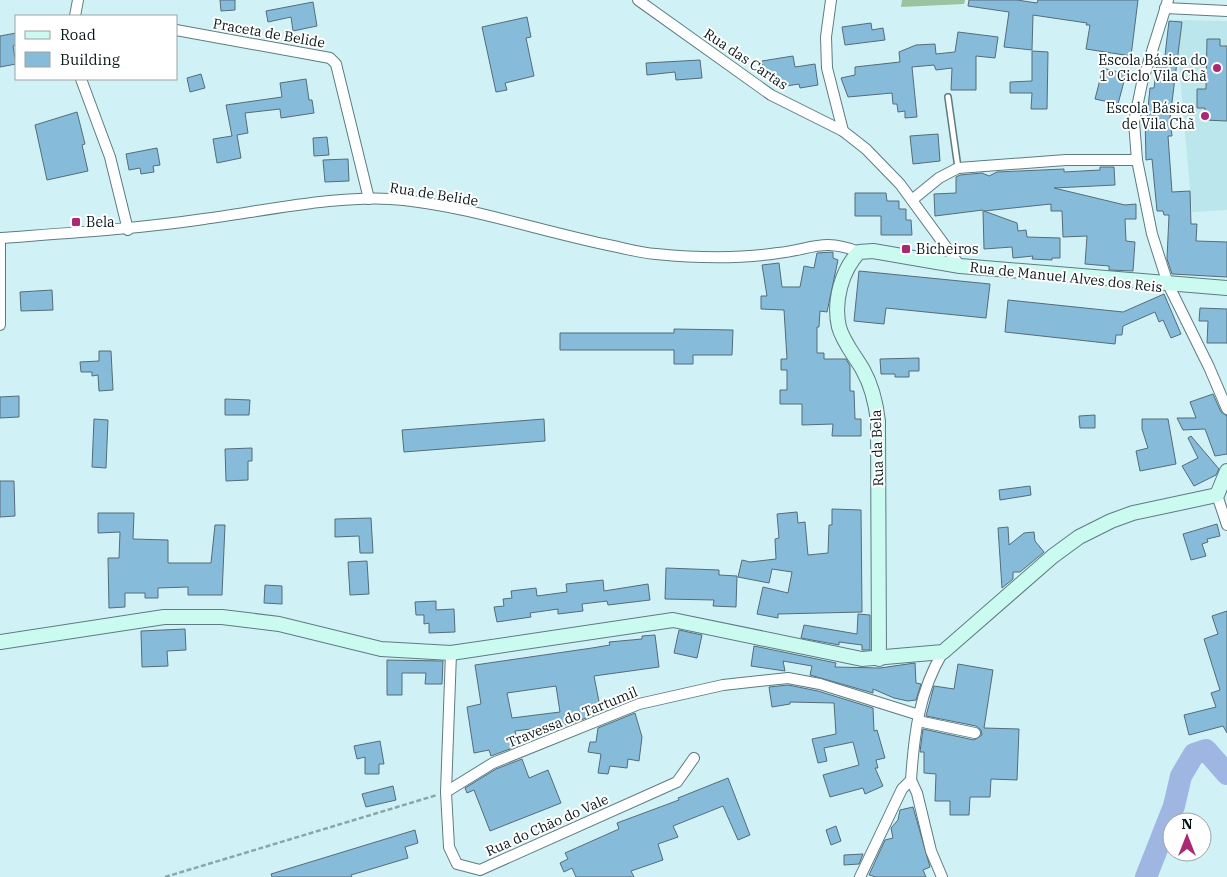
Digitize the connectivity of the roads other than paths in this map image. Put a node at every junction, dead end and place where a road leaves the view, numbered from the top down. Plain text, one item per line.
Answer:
1 (78, 0) edge
2 (638, 0) edge
3 (832, 0) edge
4 (1167, 4) edge
5 (1227, 12) edge
6 (75, 15) edge
7 (178, 30) edge
8 (81, 80) edge
9 (948, 96) dead end
10 (843, 131) junction
11 (1137, 160) junction
12 (958, 168) junction
13 (370, 199) junction
14 (912, 200) junction
15 (128, 230) junction
16 (0, 238) edge
17 (859, 252) junction
18 (960, 266) junction
19 (1168, 284) junction
20 (1227, 288) edge
21 (0, 325) edge
22 (1227, 409) edge
23 (1227, 471) edge
24 (1217, 495) junction
25 (1227, 525) edge
26 (0, 642) edge
27 (943, 652) junction
28 (450, 653) junction
29 (879, 659) junction
30 (918, 718) junction
31 (975, 733) dead end
32 (694, 758) dead end
33 (911, 780) junction
34 (446, 792) junction
35 (860, 877) edge
36 (942, 877) edge

1 - 6 street
2 - 10 street, Rua das Cartas
3 - 10 street
4 - 5 street
4 - 11 street
7 - 13 street, Praceta de Belide
8 - 15 street
9 - 12 lane
10 - 14 street, Rua das Cartas
11 - 12 street
11 - 19 street
12 - 14 street
13 - 15 street, Rua de Belide
13 - 17 street, Rua de Belide
14 - 18 street, Rua das Cartas
15 - 16 street, Rua de Belide
16 - 21 street
17 - 18 main road, Rua de Manuel Alves dos Reis
17 - 29 main road, Rua da Bela
18 - 19 main road, Rua de Manuel Alves dos Reis
19 - 20 main road
19 - 22 street, Rua de Manuel Alves dos Reis
23 - 24 main road
24 - 25 street
24 - 27 main road
26 - 28 main road
27 - 29 main road
27 - 30 street
28 - 29 main road
28 - 34 street, Rua do Chão do Vale
30 - 31 street, Travessa do Tartumil
30 - 33 street
30 - 34 street, Travessa do Tartumil
32 - 34 street, Rua do Chão do Vale
33 - 35 street
33 - 36 street

